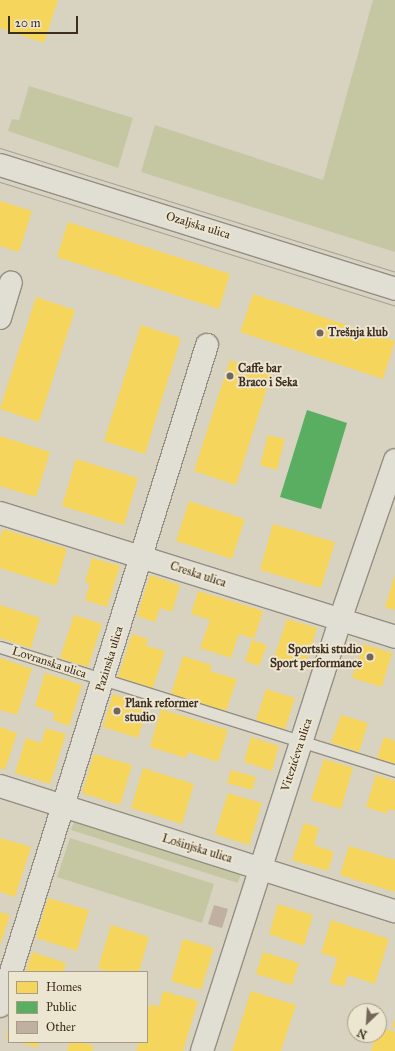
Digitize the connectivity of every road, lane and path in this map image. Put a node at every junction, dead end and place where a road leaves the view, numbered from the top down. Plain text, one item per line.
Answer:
1 (0, 165) edge
2 (11, 283) dead end
3 (395, 289) edge
4 (0, 318) edge
5 (207, 345) dead end
6 (395, 460) edge
7 (0, 513) edge
8 (141, 557) junction
9 (340, 620) junction
10 (395, 637) edge
11 (0, 647) edge
12 (103, 680) junction
13 (301, 742) junction
14 (395, 771) edge
15 (0, 786) edge
16 (63, 806) junction
17 (260, 868) junction
18 (395, 911) edge
19 (11, 971) edge
20 (8, 980) edge
21 (0, 1006) edge
22 (202, 1051) edge

1 - 3 street, Ozaljska ulica
2 - 4 street
5 - 8 street, Pazinska ulica
6 - 9 street, Vitezićeva ulica
7 - 8 street, Creska ulica
8 - 9 street, Creska ulica
8 - 12 street, Pazinska ulica
9 - 10 street, Creska ulica
9 - 13 street, Vitezićeva ulica
11 - 12 lane, Lovranska ulica
12 - 13 lane, Lovranska ulica
12 - 16 street, Pazinska ulica
13 - 14 lane, Lovranska ulica
13 - 17 street, Vitezićeva ulica
15 - 16 street, Lošinjska ulica
16 - 17 street, Lošinjska ulica
16 - 19 street, Pazinska ulica
17 - 18 street, Lošinjska ulica
17 - 22 street, Vitezićeva ulica
20 - 21 street

